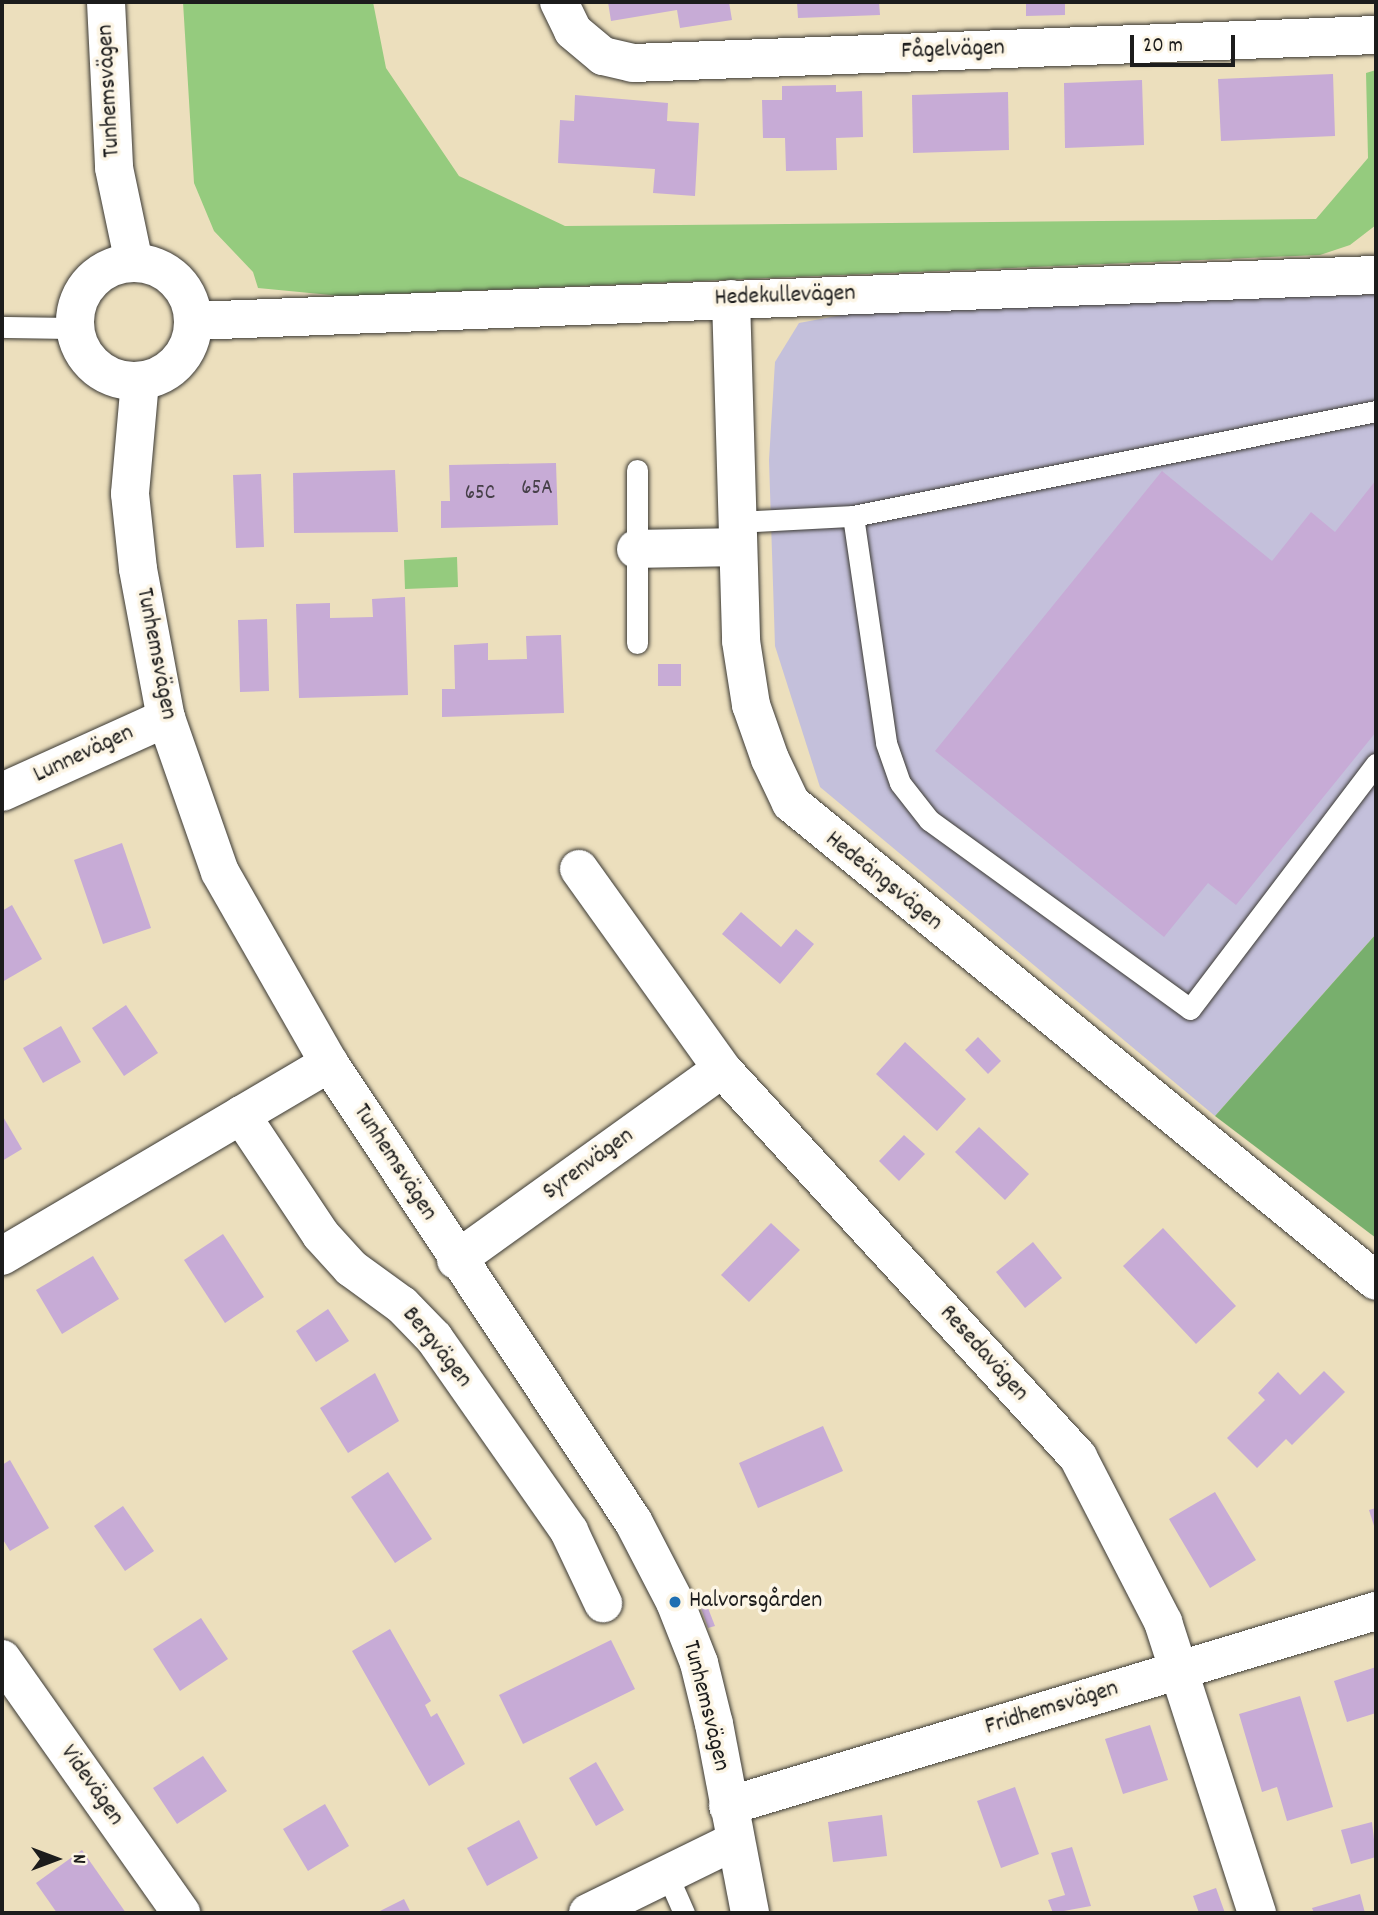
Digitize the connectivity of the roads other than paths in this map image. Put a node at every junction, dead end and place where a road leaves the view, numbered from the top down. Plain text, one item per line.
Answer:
1 (106, 2) edge
2 (559, 2) edge
3 (1376, 35) edge
4 (134, 263) junction
5 (1376, 275) edge
6 (731, 299) junction
7 (193, 320) junction
8 (2, 327) edge
9 (75, 328) junction
10 (140, 381) junction
11 (1376, 411) edge
12 (637, 470) dead end
13 (853, 516) junction
14 (737, 535) junction
15 (636, 549) junction
16 (638, 643) dead end
17 (166, 718) junction
18 (1376, 764) edge
19 (2, 792) edge
20 (579, 869) dead end
21 (329, 1063) junction
22 (722, 1069) junction
23 (241, 1115) junction
24 (2, 1256) edge
25 (456, 1260) junction
26 (1376, 1281) edge
27 (603, 1603) dead end
28 (1376, 1611) edge
29 (2, 1659) edge
30 (1180, 1670) junction
31 (732, 1823) junction
32 (666, 1872) junction
33 (181, 1913) edge
34 (588, 1913) edge
35 (684, 1913) edge
36 (750, 1913) edge
37 (1257, 1913) edge

1 - 4 street, Tunhemsvägen
2 - 3 street, Fågelvägen
4 - 7 street
4 - 9 street
5 - 6 street, Hedekullevägen
6 - 7 street, Hedekullevägen
6 - 14 street, Hedeängsvägen
7 - 10 street
8 - 9 lane
9 - 10 street
10 - 17 street, Tunhemsvägen
11 - 13 lane
12 - 15 lane
13 - 14 lane
13 - 18 lane
14 - 15 street
14 - 26 street, Hedeängsvägen
15 - 16 lane
17 - 19 street, Lunnevägen
17 - 21 street, Tunhemsvägen
20 - 22 street, Resedavägen
21 - 23 street
21 - 25 street, Tunhemsvägen
22 - 25 street, Syrenvägen
22 - 30 street, Resedavägen
23 - 24 street
23 - 27 street, Bergvägen
25 - 31 street, Tunhemsvägen
28 - 30 street, Fridhemsvägen
29 - 33 street, Videvägen
30 - 31 street, Fridhemsvägen
30 - 37 street, Resedavägen
31 - 32 street, Fridhemsvägen
31 - 36 street, Tunhemsvägen
32 - 34 street, Fridhemsvägen
32 - 35 lane

